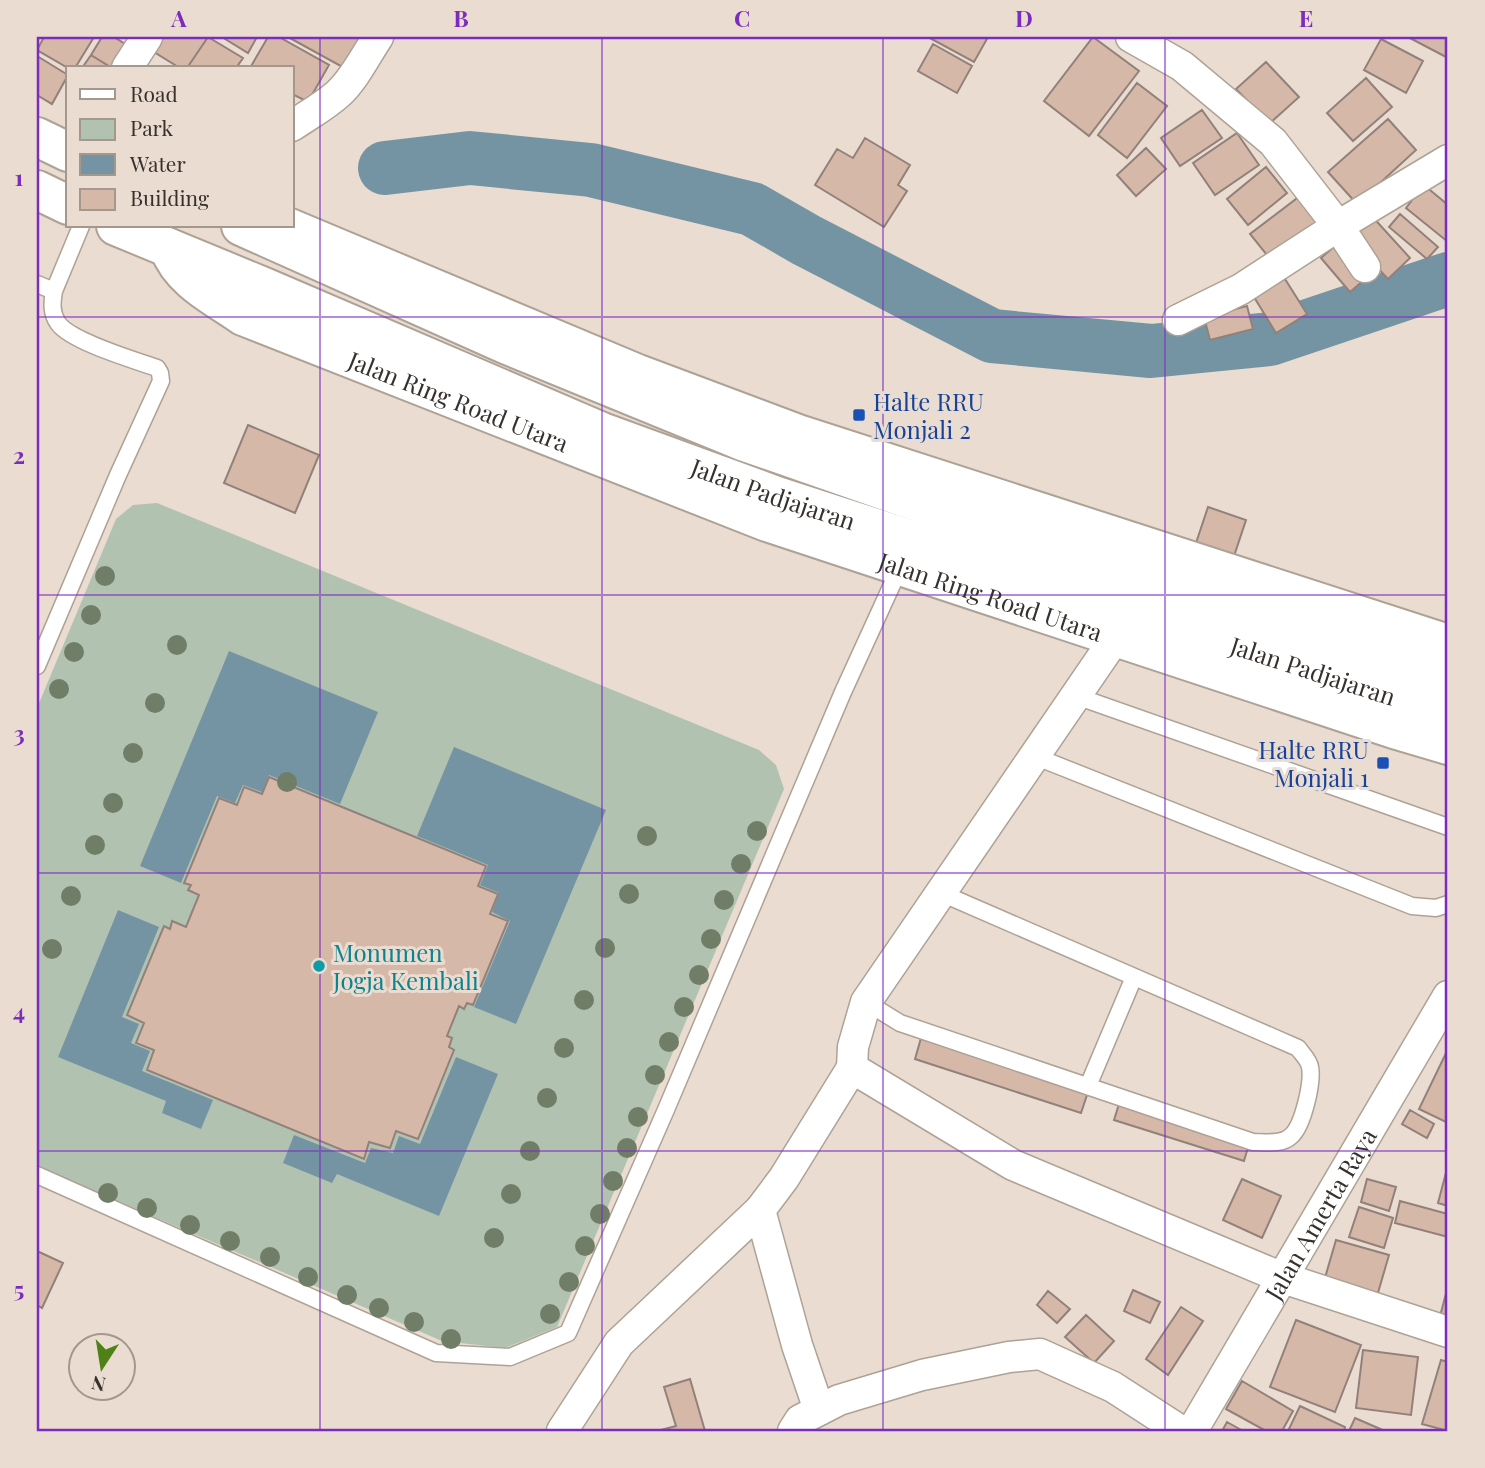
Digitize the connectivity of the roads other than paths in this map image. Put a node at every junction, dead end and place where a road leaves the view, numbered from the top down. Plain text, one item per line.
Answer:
1 (147, 37) edge
2 (378, 37) edge
3 (1131, 37) edge
4 (128, 66) edge
5 (294, 125) edge
6 (37, 137) edge
7 (66, 151) edge
8 (1448, 160) edge
9 (37, 190) edge
10 (66, 204) edge
11 (1338, 226) junction
12 (80, 228) edge
13 (127, 228) edge
14 (245, 228) edge
15 (290, 228) edge
16 (175, 237) edge
17 (1365, 267) dead end
18 (37, 284) edge
19 (54, 291) junction
20 (1178, 320) dead end
21 (993, 513) junction
22 (906, 553) junction
23 (1116, 637) junction
24 (1448, 645) edge
25 (37, 666) edge
26 (1448, 676) edge
27 (1076, 696) junction
28 (1448, 714) edge
29 (1448, 746) edge
30 (1034, 756) junction
31 (1448, 827) edge
32 (941, 893) junction
33 (1448, 904) edge
34 (1134, 977) junction
35 (1448, 996) edge
36 (866, 1002) junction
37 (852, 1068) junction
38 (1088, 1086) junction
39 (37, 1175) edge
40 (761, 1210) junction
41 (1283, 1278) junction
42 (1448, 1332) edge
43 (819, 1410) junction
44 (562, 1431) edge
45 (793, 1431) edge
46 (1181, 1431) edge
47 (1192, 1431) edge

1 - 4 street
2 - 5 street
3 - 11 street
6 - 7 main road
8 - 11 street
9 - 10 main road
11 - 17 street
11 - 20 street
12 - 19 lane
13 - 16 main road, Jalan Padjajaran
14 - 21 main road, Jalan Padjajaran
15 - 21 main road
16 - 22 main road, Jalan Padjajaran
18 - 19 lane
19 - 25 lane
21 - 24 main road
21 - 26 main road, Jalan Padjajaran
22 - 23 main road, Jalan Ring Road Utara
22 - 28 main road, Jalan Padjajaran
22 - 39 lane
23 - 27 street
23 - 29 main road, Jalan Ring Road Utara
27 - 30 street
27 - 31 lane
30 - 32 street
30 - 33 lane
32 - 34 lane
32 - 36 street
34 - 38 lane
34 - 38 lane
35 - 41 street, Jalan Amerta Raya
36 - 37 street
36 - 38 lane
37 - 40 street
37 - 41 street
40 - 43 street
40 - 44 street
41 - 42 street
41 - 47 street, Jalan Amerta Raya
43 - 45 street
43 - 46 street

